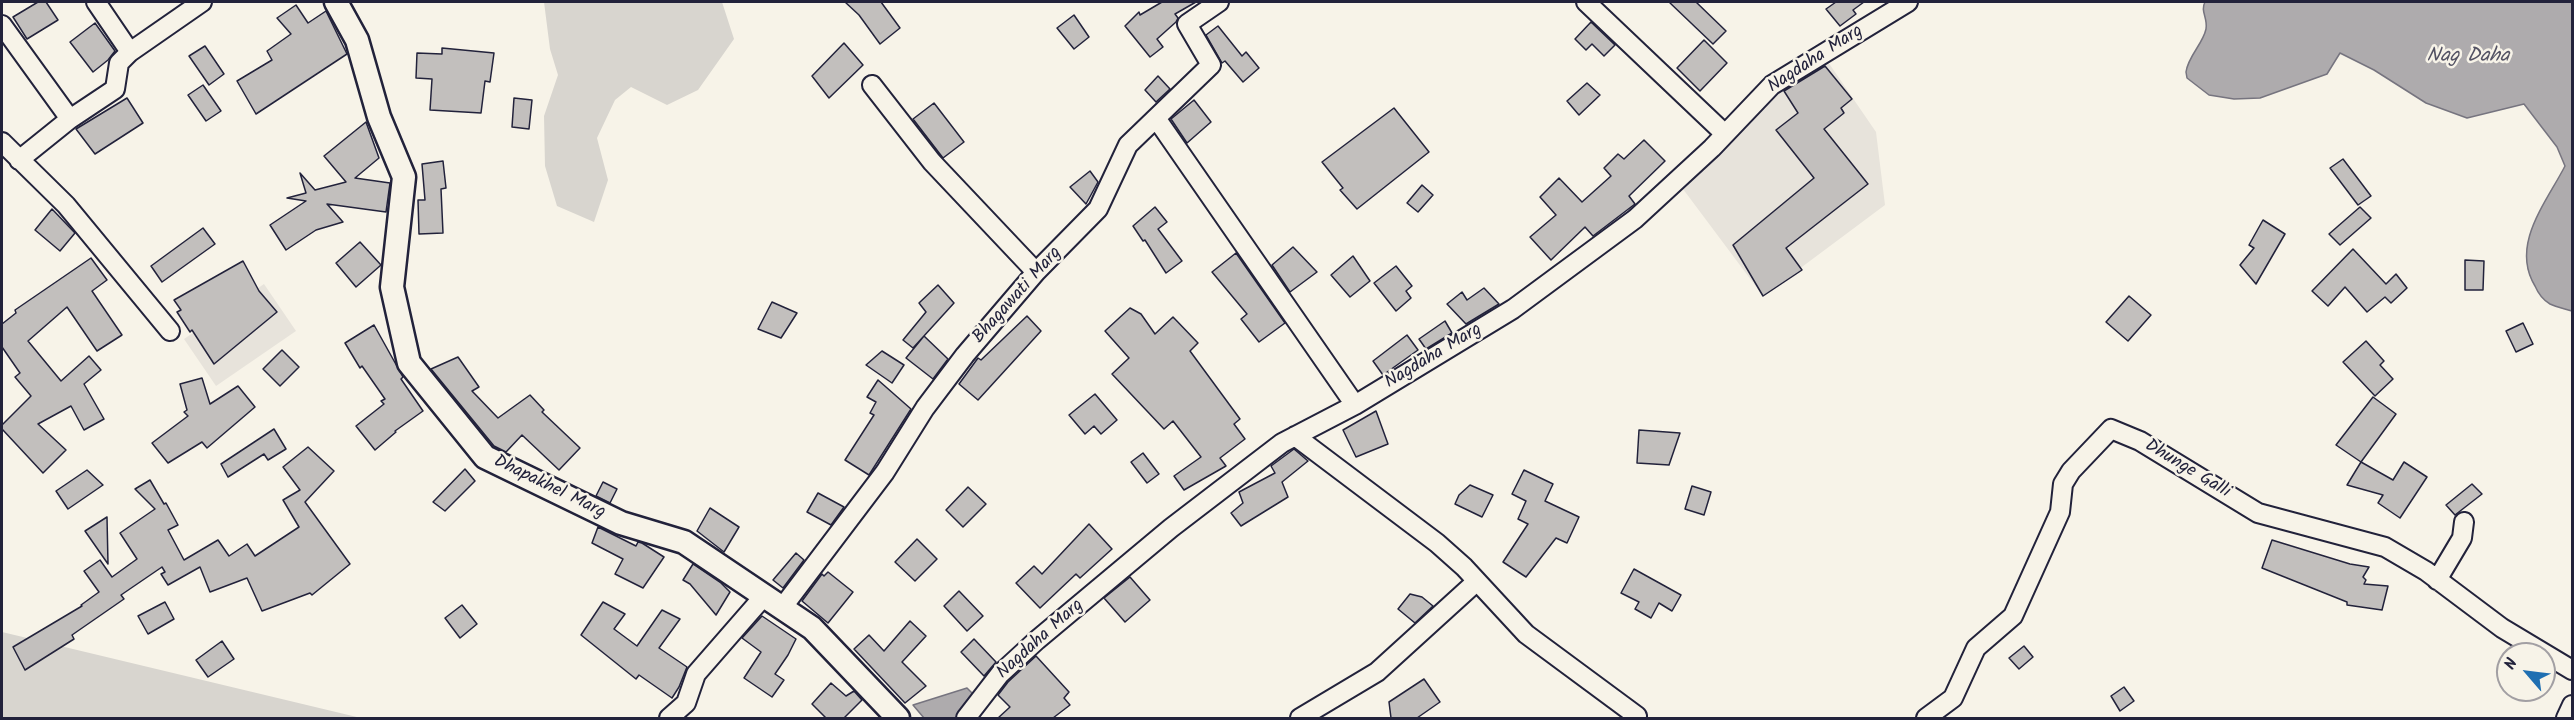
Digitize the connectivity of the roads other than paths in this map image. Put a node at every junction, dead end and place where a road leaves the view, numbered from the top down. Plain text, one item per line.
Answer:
1 (96, 2) edge
2 (202, 2) edge
3 (336, 2) edge
4 (1219, 2) edge
5 (1586, 2) edge
6 (1908, 2) edge
7 (2, 25) edge
8 (130, 52) junction
9 (872, 85) dead end
10 (1156, 118) junction
11 (70, 119) junction
12 (1725, 134) junction
13 (2, 142) edge
14 (19, 160) junction
15 (1036, 272) junction
16 (170, 331) dead end
17 (1354, 405) junction
18 (1295, 436) junction
19 (2464, 522) dead end
20 (2438, 579) junction
21 (1476, 582) junction
22 (773, 602) junction
23 (2572, 670) edge
24 (2572, 705) edge
25 (1637, 716) dead end
26 (669, 718) edge
27 (898, 718) edge
28 (966, 718) edge
29 (1300, 718) edge
30 (1926, 718) edge
31 (2566, 718) edge

1 - 8 street
2 - 8 street
3 - 22 main road, Dhapakhel Marg
4 - 10 street, Bhagawati Marg
5 - 12 street
6 - 12 street, Nagdaha Marg
7 - 11 street
8 - 11 street
9 - 15 street
10 - 15 street, Bhagawati Marg
10 - 17 street
11 - 14 street
12 - 17 street, Nagdaha Marg
13 - 14 street
14 - 16 street
15 - 22 street, Bhagawati Marg
17 - 18 street, Nagdaha Marg
18 - 21 street
18 - 28 street, Nagdaha Marg
19 - 20 street
20 - 23 street, Dhunge Galli
20 - 30 street, Dhunge Galli
21 - 25 street
21 - 29 street
22 - 26 street, Bhagawati Marg
22 - 27 main road, Dhapakhel Marg
24 - 31 street

